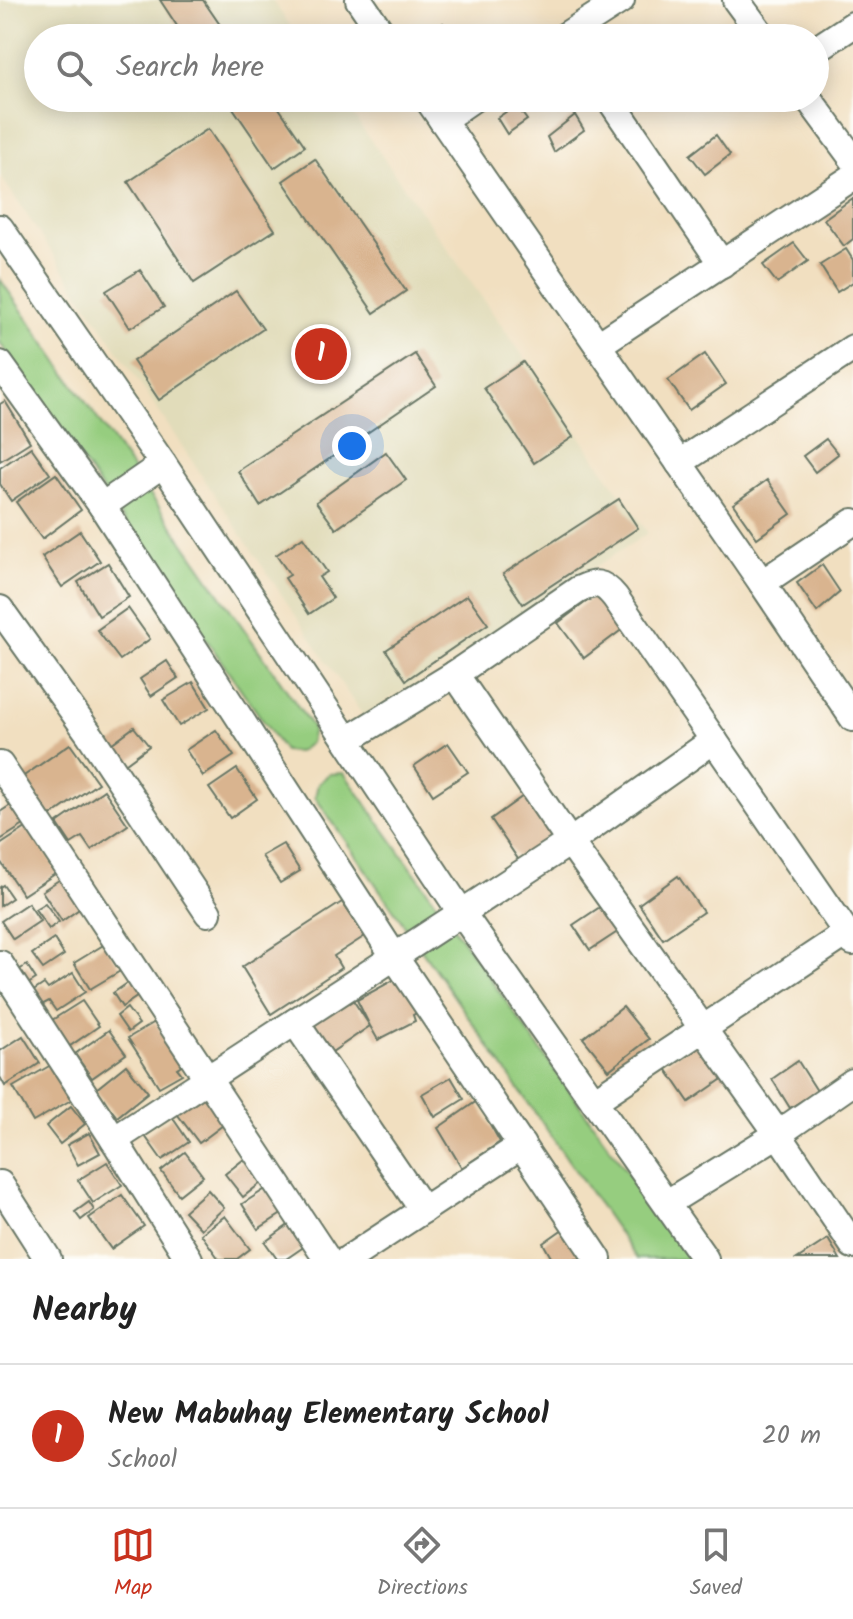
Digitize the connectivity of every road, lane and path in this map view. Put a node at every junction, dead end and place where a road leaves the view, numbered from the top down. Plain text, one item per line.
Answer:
1 (359, 0) edge
2 (621, 0) edge
3 (736, 0) edge
4 (375, 24) edge
5 (585, 24) edge
6 (754, 24) edge
7 (853, 25) edge
8 (829, 41) edge
9 (436, 112) edge
10 (619, 112) edge
11 (818, 112) edge
12 (853, 159) edge
13 (853, 177) edge
14 (0, 228) edge
15 (722, 264) junction
16 (598, 345) junction
17 (853, 348) edge
18 (3, 373) edge
19 (679, 463) junction
20 (163, 464) junction
21 (102, 506) junction
22 (853, 522) edge
23 (762, 583) junction
24 (0, 609) edge
25 (455, 674) junction
26 (843, 684) edge
27 (853, 718) edge
28 (347, 740) junction
29 (714, 740) junction
30 (0, 765) edge
31 (570, 842) junction
32 (461, 912) junction
33 (208, 913) dead end
34 (850, 938) edge
35 (394, 956) junction
36 (0, 964) edge
37 (295, 1022) junction
38 (703, 1029) junction
39 (208, 1078) junction
40 (853, 1082) edge
41 (594, 1101) junction
42 (778, 1134) junction
43 (114, 1140) junction
44 (522, 1145) junction
45 (0, 1184) edge
46 (667, 1203) junction
47 (423, 1210) junction
48 (844, 1213) edge
49 (853, 1245) edge
50 (48, 1259) edge
51 (189, 1259) edge
52 (327, 1259) edge
53 (348, 1259) edge
54 (598, 1259) edge
55 (705, 1259) edge

1 - 4 street
2 - 5 street
3 - 6 street
7 - 8 street
9 - 16 street
10 - 15 street
11 - 12 street
13 - 15 street
14 - 20 street
15 - 16 street
16 - 19 street
17 - 19 street
18 - 21 street
19 - 23 street
20 - 21 street
20 - 28 street
21 - 35 street
22 - 23 street
23 - 26 street
24 - 33 street
25 - 28 street
25 - 29 street
25 - 31 street
26 - 27 street
28 - 32 street
29 - 31 street
29 - 34 street
30 - 39 street
31 - 32 street
31 - 38 street
32 - 35 street
32 - 41 street
34 - 38 street
35 - 37 street
35 - 44 street
36 - 43 street
37 - 39 street
37 - 47 street
38 - 41 street
38 - 42 street
39 - 43 street
39 - 52 street
40 - 42 street
41 - 46 street
42 - 46 street
42 - 48 street
43 - 51 street
44 - 47 street
44 - 54 street
45 - 50 street
46 - 55 street
47 - 53 street
48 - 49 street

